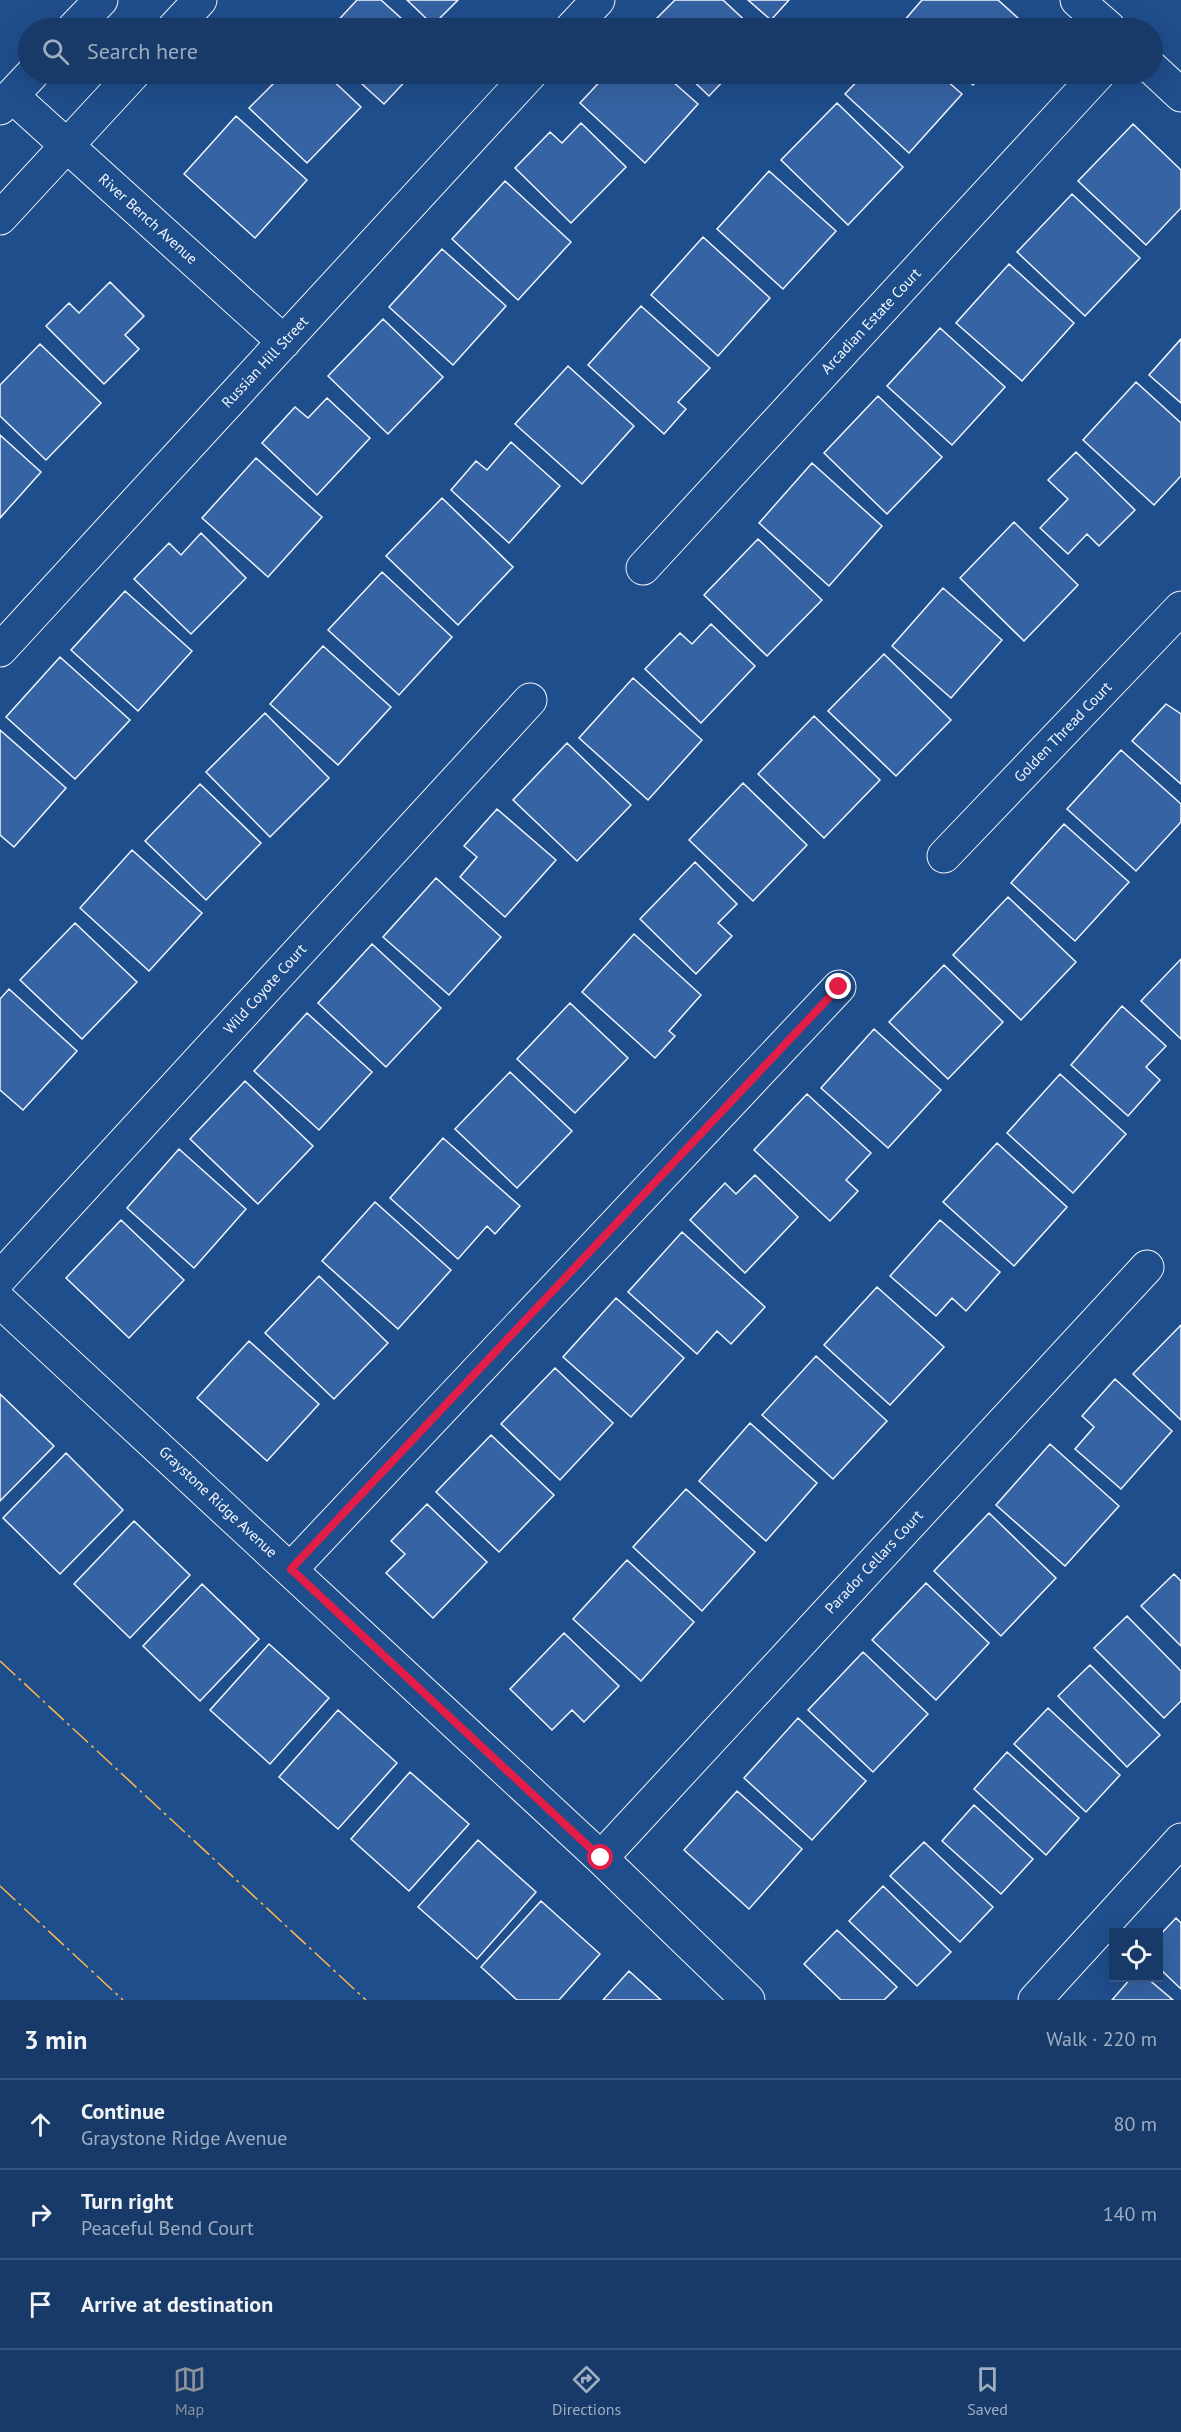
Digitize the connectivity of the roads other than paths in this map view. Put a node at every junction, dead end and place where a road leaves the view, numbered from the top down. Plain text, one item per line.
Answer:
1 (101, 0) edge
2 (200, 0) edge
3 (598, 0) edge
4 (1077, 0) edge
5 (84, 18) edge
6 (183, 18) edge
7 (581, 18) edge
8 (1098, 18) edge
9 (1163, 78) edge
10 (124, 84) edge
11 (521, 84) edge
12 (1089, 84) edge
13 (15, 93) edge
14 (1181, 95) edge
15 (67, 145) junction
16 (0, 218) edge
17 (284, 342) junction
18 (644, 568) dead end
19 (1181, 608) edge
20 (0, 650) edge
21 (530, 700) dead end
22 (944, 856) dead end
23 (839, 987) dead end
24 (1147, 1267) dead end
25 (0, 1278) edge
26 (0, 1301) edge
27 (291, 1569) junction
28 (1181, 1840) edge
29 (601, 1858) junction
30 (748, 2000) edge
31 (1035, 2000) edge

1 - 5 street
2 - 6 street
3 - 7 street
4 - 8 street
9 - 14 street
10 - 15 street
11 - 17 street, Russian Hill Street
12 - 18 street, Arcadian Estate Court
13 - 15 street, River Bench Avenue
15 - 16 street
15 - 17 street, River Bench Avenue
17 - 20 street, Russian Hill Street
19 - 22 street, Golden Thread Court
21 - 25 street, Wild Coyote Court
23 - 27 street
24 - 29 street, Parador Cellars Court
26 - 27 street, Graystone Ridge Avenue
27 - 29 street, Graystone Ridge Avenue
28 - 31 street
29 - 30 street, Graystone Ridge Avenue

